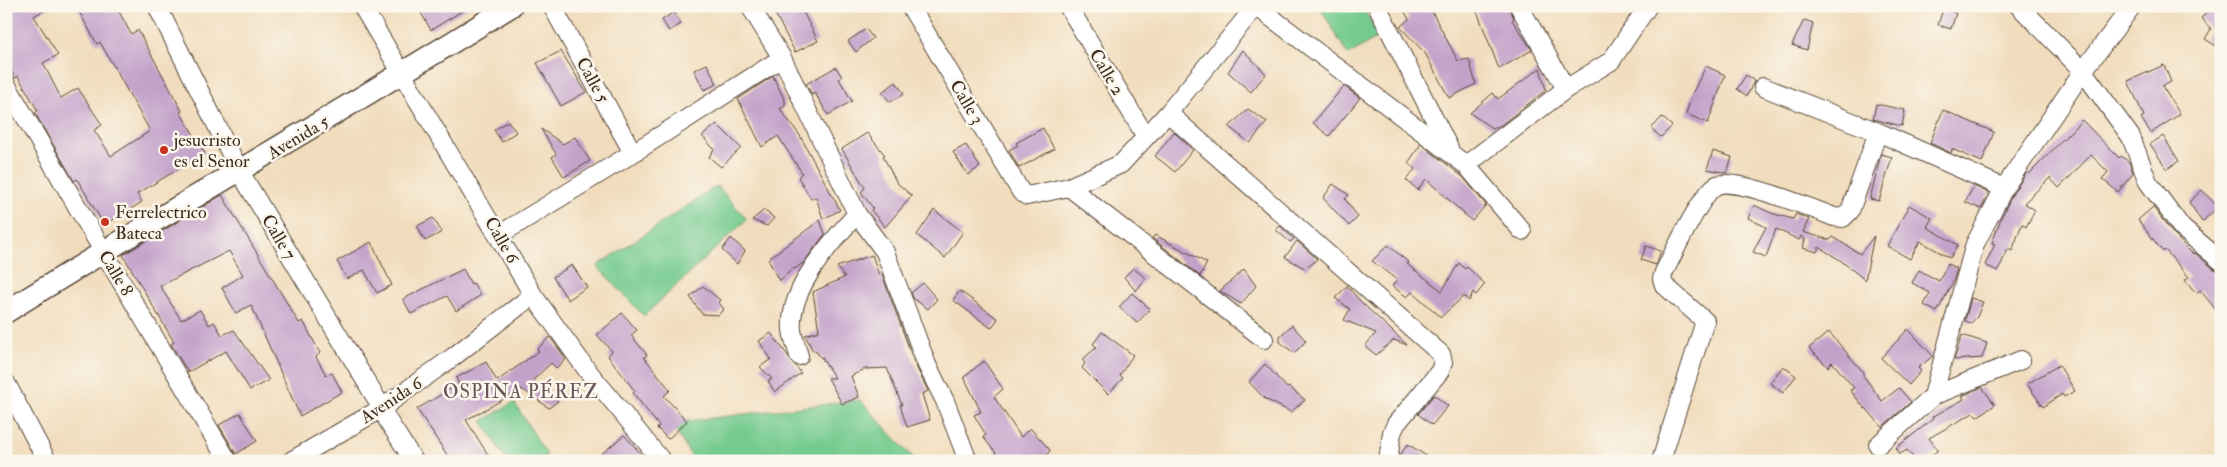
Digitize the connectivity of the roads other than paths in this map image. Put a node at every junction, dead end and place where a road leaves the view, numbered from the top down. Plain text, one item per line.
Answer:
1 (157, 6) edge
2 (362, 6) edge
3 (511, 6) edge
4 (552, 6) edge
5 (750, 6) edge
6 (910, 6) edge
7 (1068, 6) edge
8 (1256, 6) edge
9 (1377, 6) edge
10 (1519, 6) edge
11 (1648, 6) edge
12 (2019, 6) edge
13 (2132, 6) edge
14 (782, 58) junction
15 (2083, 71) junction
16 (402, 74) junction
17 (6, 84) edge
18 (1763, 87) dead end
19 (1566, 89) junction
20 (1168, 113) junction
21 (1878, 132) junction
22 (1146, 137) junction
23 (633, 153) junction
24 (1451, 153) junction
25 (1466, 165) junction
26 (240, 172) junction
27 (1069, 187) junction
28 (2004, 188) junction
29 (857, 214) junction
30 (1522, 231) dead end
31 (499, 235) junction
32 (102, 251) junction
33 (2221, 261) edge
34 (533, 296) junction
35 (6, 312) edge
36 (1264, 339) dead end
37 (799, 356) dead end
38 (2021, 360) dead end
39 (6, 383) edge
40 (1933, 396) junction
41 (382, 408) junction
42 (1878, 445) dead end
43 (47, 461) edge
44 (228, 461) edge
45 (291, 461) edge
46 (414, 461) edge
47 (662, 461) edge
48 (968, 461) edge
49 (1388, 461) edge
50 (1661, 461) edge

1 - 26 street, Calle 7
2 - 16 street, Calle 6
3 - 16 street, Avenida 5
4 - 23 street, Calle 5
5 - 14 street
6 - 27 street, Calle 3
7 - 22 street, Calle 2
8 - 20 street
8 - 24 street
9 - 24 street
10 - 19 street
11 - 19 street
12 - 15 street
13 - 15 street
14 - 23 street
14 - 29 street
15 - 28 street
15 - 33 street
16 - 26 street, Avenida 5
16 - 31 street, Calle 6
17 - 32 street, Calle 8
18 - 21 street
19 - 25 street
20 - 22 street
20 - 49 street
21 - 28 street
21 - 50 street
22 - 27 street
23 - 31 street
24 - 25 street
25 - 30 street
26 - 32 street, Avenida 5
26 - 41 street, Calle 7
27 - 36 street
28 - 40 street
29 - 37 street
29 - 48 street
31 - 34 street, Calle 6
32 - 35 street, Avenida 5
32 - 44 street, Calle 8
34 - 41 street, Avenida 6
34 - 47 street, Calle 6
38 - 40 street
39 - 43 street
40 - 42 street
41 - 45 street, Avenida 6
41 - 46 street, Calle 7

